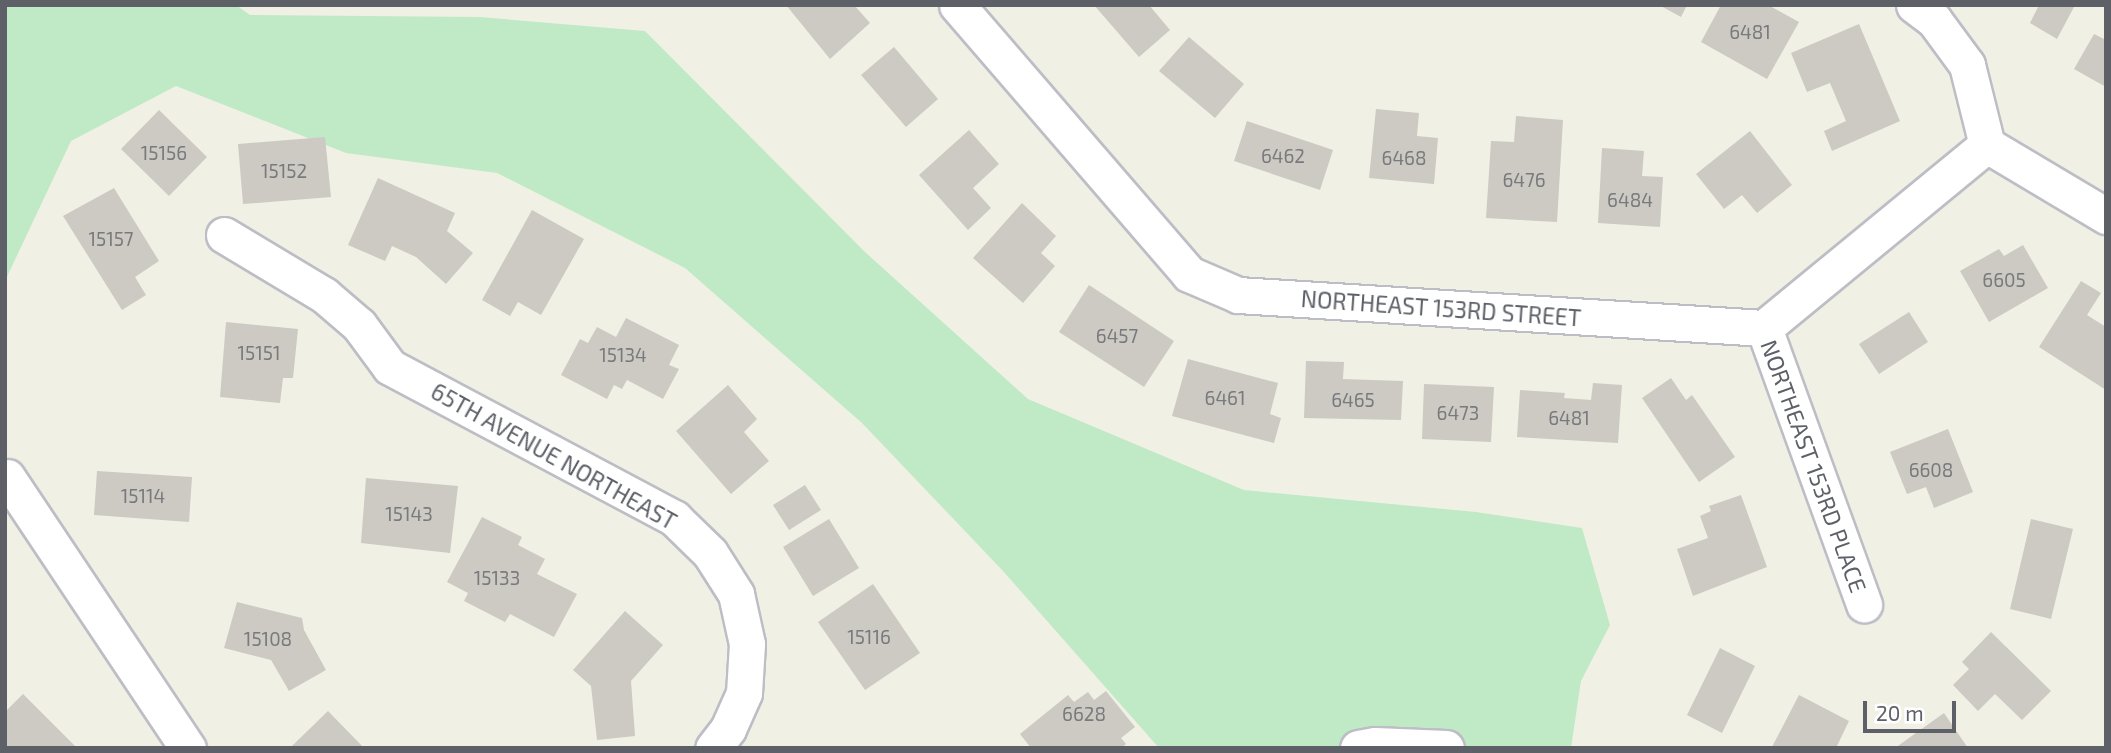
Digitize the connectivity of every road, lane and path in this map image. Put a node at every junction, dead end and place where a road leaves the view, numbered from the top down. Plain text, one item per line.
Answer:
1 (957, 5) edge
2 (1914, 5) edge
3 (1987, 145) junction
4 (2106, 216) edge
5 (225, 235) dead end
6 (1764, 328) junction
7 (8, 477) dead end
8 (1864, 604) dead end
9 (188, 748) edge
10 (713, 748) edge
11 (1357, 748) edge
12 (1446, 748) edge

1 - 6 street, NORTHEAST 153RD STREET
2 - 3 street
3 - 4 street
3 - 6 street
5 - 10 street, 65TH AVENUE NORTHEAST
6 - 8 street, NORTHEAST 153RD PLACE
7 - 9 street
11 - 12 street

